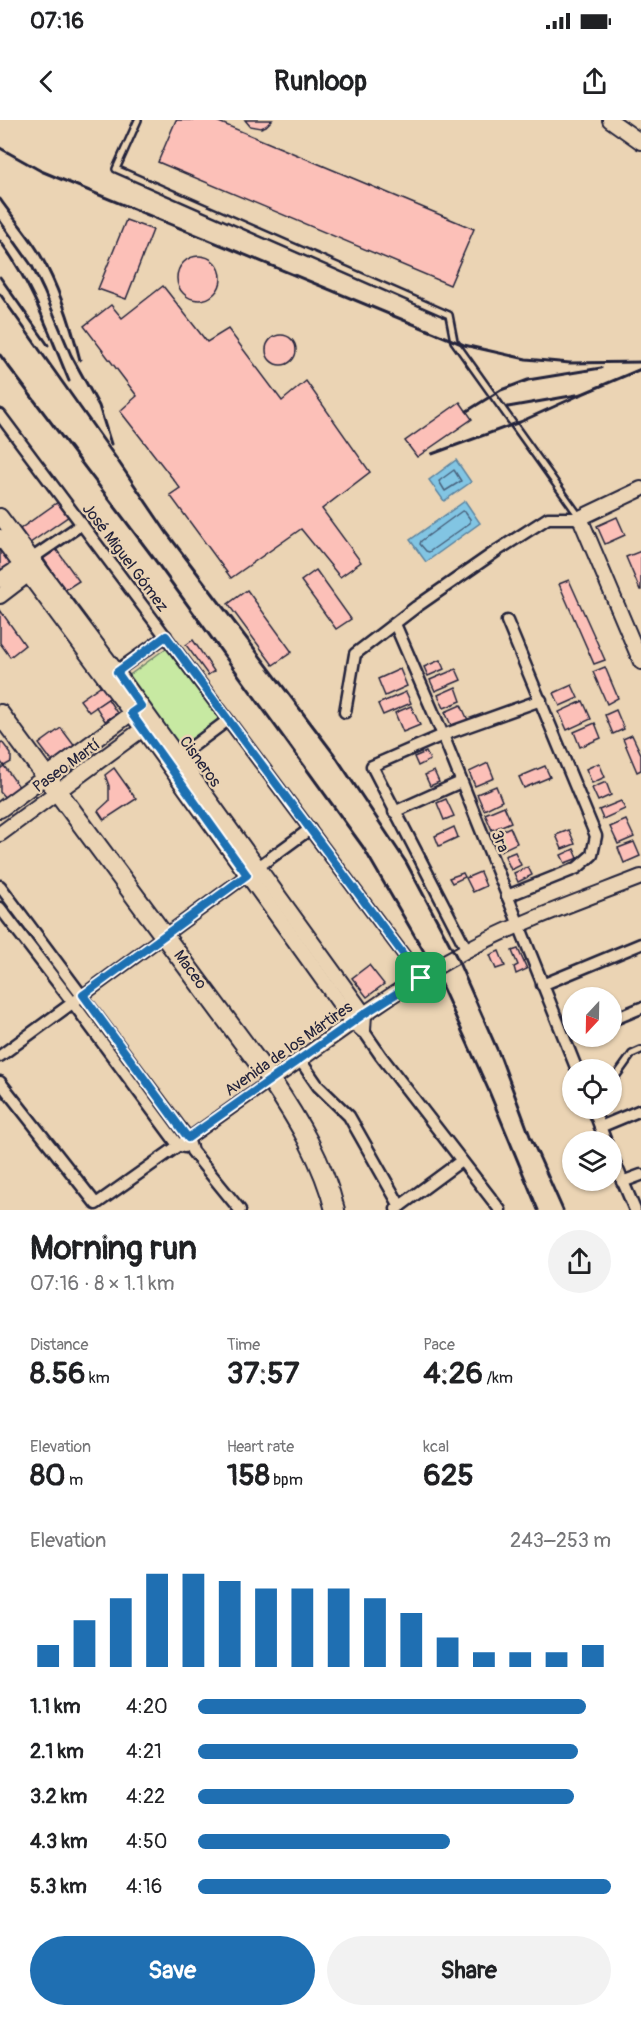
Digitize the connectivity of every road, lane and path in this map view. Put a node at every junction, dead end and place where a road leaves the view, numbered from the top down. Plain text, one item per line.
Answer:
1 (138, 120) edge
2 (610, 120) edge
3 (641, 142) edge
4 (0, 415) edge
5 (641, 489) edge
6 (0, 516) edge
7 (580, 518) junction
8 (82, 524) junction
9 (0, 537) edge
10 (29, 567) junction
11 (0, 580) edge
12 (0, 596) edge
13 (507, 621) dead end
14 (395, 624) junction
15 (166, 636) junction
16 (641, 662) edge
17 (111, 675) junction
18 (541, 700) junction
19 (136, 709) junction
20 (345, 712) dead end
21 (0, 714) edge
22 (228, 720) junction
23 (147, 726) junction
24 (443, 735) junction
25 (173, 761) junction
26 (461, 782) junction
27 (52, 783) junction
28 (0, 810) edge
29 (394, 812) junction
30 (310, 830) junction
31 (0, 834) edge
32 (253, 871) junction
33 (641, 877) edge
34 (0, 886) edge
35 (507, 896) junction
36 (0, 908) edge
37 (519, 925) junction
38 (165, 935) junction
39 (641, 944) edge
40 (467, 950) junction
41 (421, 978) junction
42 (542, 985) junction
43 (83, 995) junction
44 (73, 1003) junction
45 (641, 1008) edge
46 (622, 1016) edge
47 (360, 1022) junction
48 (562, 1023) edge
49 (641, 1050) edge
50 (0, 1056) edge
51 (300, 1060) junction
52 (622, 1068) edge
53 (271, 1080) junction
54 (0, 1082) edge
55 (641, 1110) edge
56 (597, 1119) edge
57 (600, 1127) junction
58 (602, 1131) edge
59 (188, 1138) junction
60 (178, 1145) junction
61 (192, 1151) junction
62 (461, 1161) junction
63 (641, 1175) edge
64 (622, 1182) joint
65 (397, 1208) edge
66 (240, 1210) edge
67 (336, 1210) edge
68 (500, 1210) edge
69 (635, 1210) edge

1 - 7 lane
2 - 3 street
4 - 8 street, José Miguel Gómez
5 - 7 street
6 - 10 street, Cisneros
7 - 14 street
7 - 16 street
8 - 10 street
8 - 15 street, José Miguel Gómez
9 - 10 street, Cisneros
10 - 11 street
10 - 12 street
10 - 17 street, Cisneros
13 - 18 street
14 - 20 street
14 - 24 street, 3ra
15 - 17 street
15 - 22 street, José Miguel Gómez
17 - 19 street, Cisneros
18 - 24 street
18 - 35 street
19 - 23 street, Cisneros
19 - 27 street, Paseo Martí
21 - 27 highway, Maceo
22 - 25 street
22 - 30 street, José Miguel Gómez
23 - 25 street, Cisneros
23 - 27 street, Paseo Martí
24 - 26 street, 3ra
24 - 29 street
25 - 32 street, Cisneros
26 - 29 street
26 - 35 street, 3ra
27 - 28 street, Paseo Martí
27 - 31 street, Paseo Martí
27 - 38 highway, Maceo
29 - 40 street
30 - 32 street
30 - 41 street, José Miguel Gómez
32 - 38 street
32 - 47 street, Cisneros
33 - 37 street, Avenida de los Mártires
34 - 43 street
35 - 37 street, 3ra
36 - 44 street
37 - 40 street, Avenida de los Mártires
37 - 42 street, 3ra
38 - 43 street
38 - 53 highway, Maceo
39 - 42 street
40 - 41 street, Avenida de los Mártires
41 - 47 street, Avenida de los Mártires
42 - 48 street, 3ra
43 - 44 street
43 - 59 street
44 - 50 street
44 - 60 street
45 - 46 street
47 - 51 street, Avenida de los Mártires
47 - 62 street, Cisneros
49 - 52 lane
51 - 53 street, Avenida de los Mártires
51 - 65 street
53 - 59 street, Avenida de los Mártires
53 - 67 highway, Maceo
54 - 60 street, Avenida de los Mártires
55 - 57 street
56 - 57 street
57 - 58 street
59 - 60 street, Avenida de los Mártires
59 - 61 street
60 - 61 street
61 - 66 street
62 - 65 street
62 - 68 street, Cisneros
63 - 64 street
64 - 69 street

